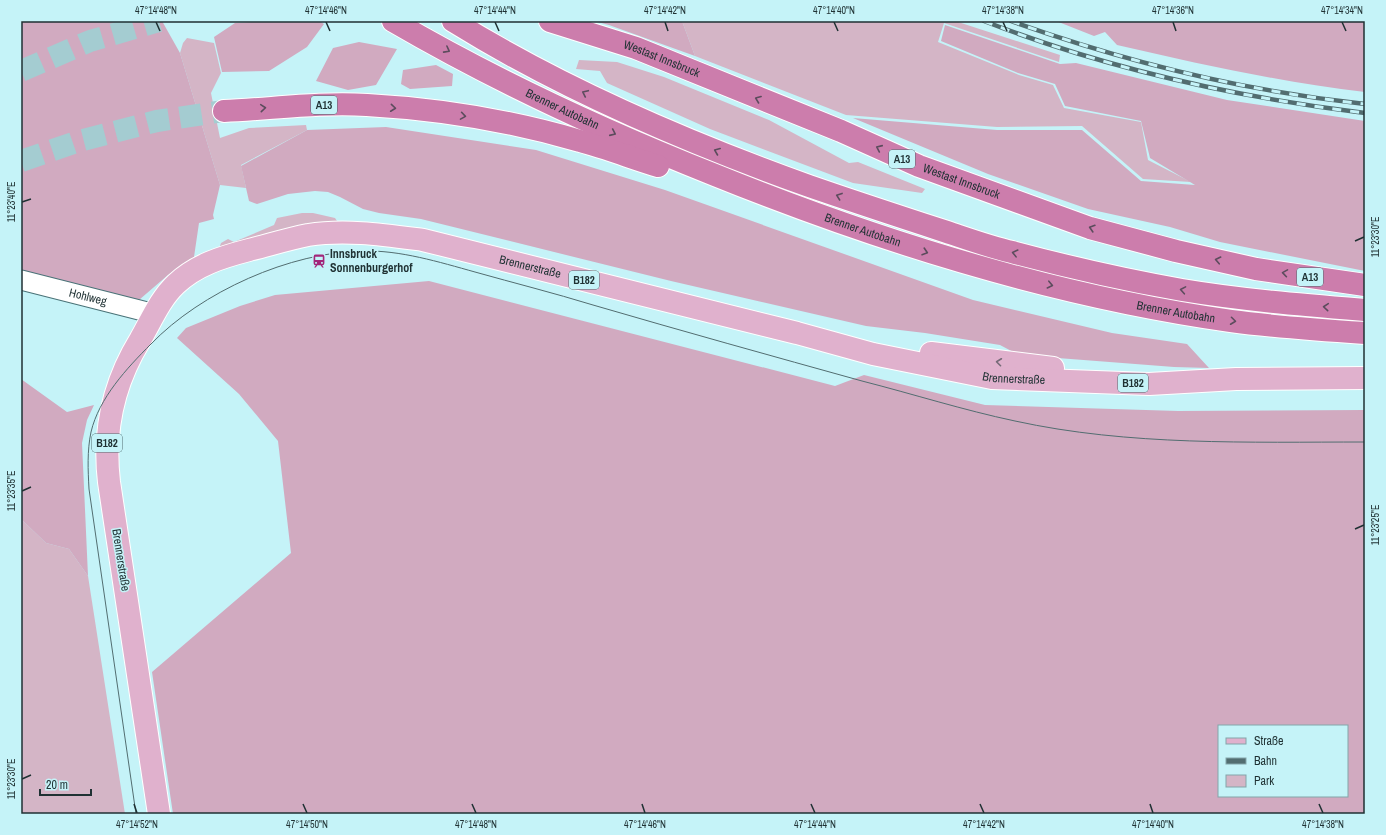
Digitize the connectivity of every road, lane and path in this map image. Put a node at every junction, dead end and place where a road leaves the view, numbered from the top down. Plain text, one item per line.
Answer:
1 (393, 21) edge
2 (550, 21) edge
3 (459, 25) edge
4 (224, 111) tunnel mouth
5 (822, 216) junction
6 (21, 280) edge
7 (1365, 285) edge
8 (1365, 310) edge
9 (155, 314) junction
10 (1365, 333) edge
11 (1365, 378) edge
12 (159, 814) edge

1 -> 5 highway, Brenner Autobahn / A13
7 -> 2 highway, Westast Innsbruck / A13
8 -> 3 highway, Brenner Autobahn
4 -> 5 highway, A13
5 -> 10 highway, Brenner Autobahn / A13
6 - 9 street, Hohlweg
9 - 11 main road, Brennerstraße / B182
9 - 12 main road, Brennerstraße / B182

